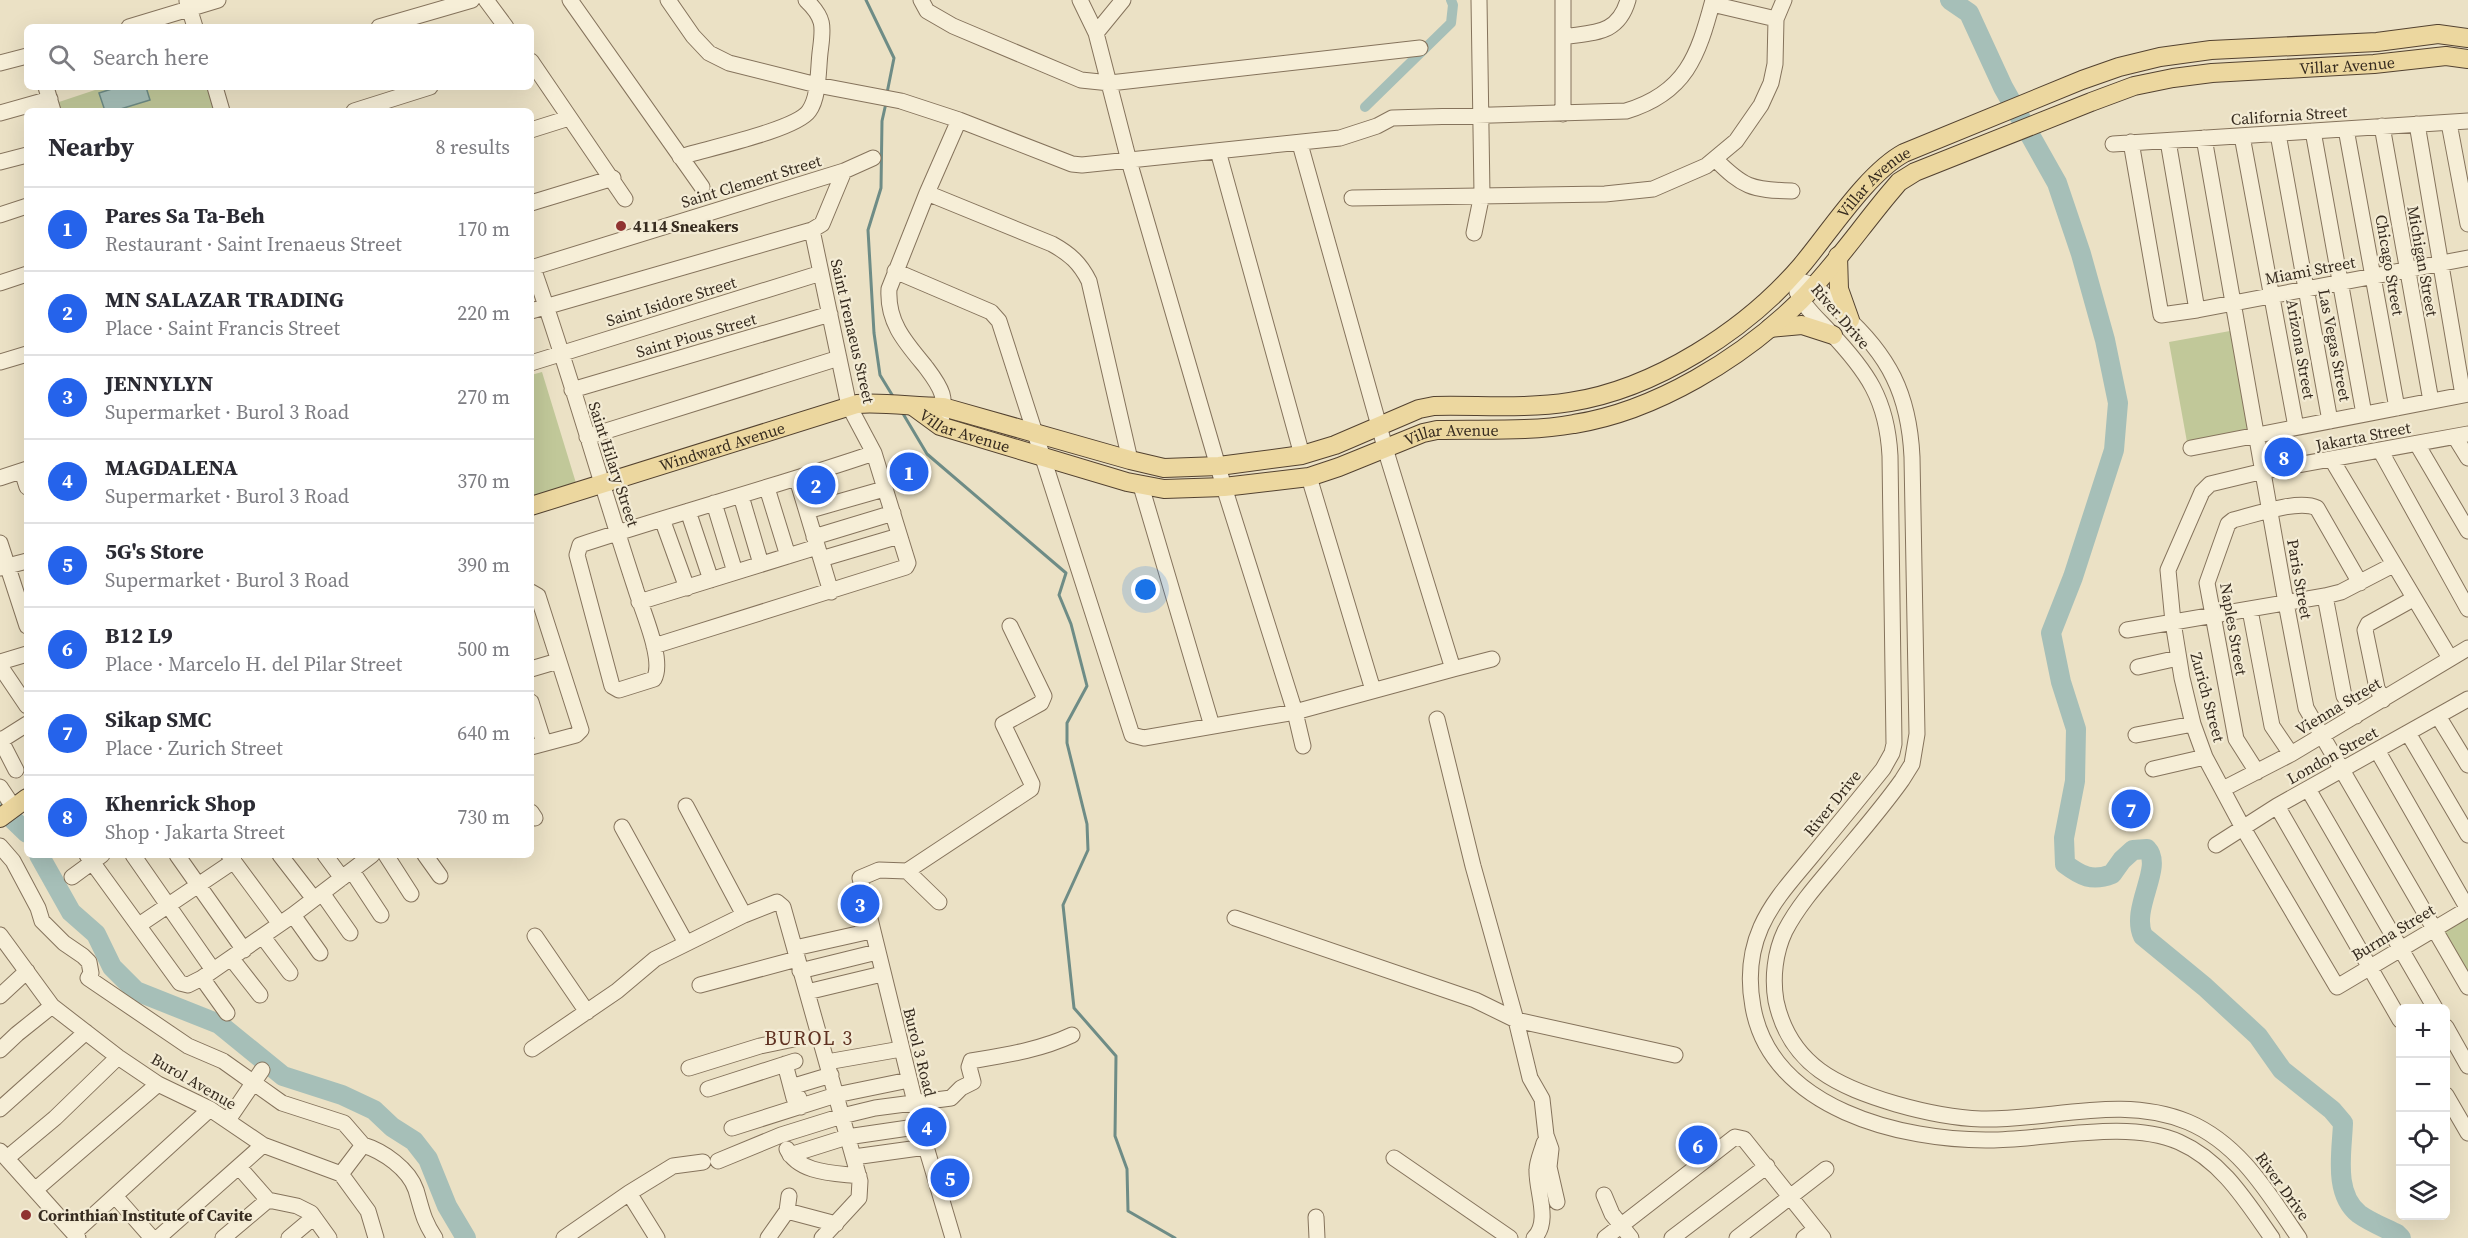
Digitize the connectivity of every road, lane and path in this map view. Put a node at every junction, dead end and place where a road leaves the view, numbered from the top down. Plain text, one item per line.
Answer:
1 (218, 0) edge
2 (472, 0) edge
3 (486, 0) edge
4 (570, 0) edge
5 (668, 0) edge
6 (806, 0) edge
7 (921, 0) edge
8 (1080, 0) edge
9 (1123, 0) edge
10 (1479, 0) edge
11 (1563, 0) edge
12 (1628, 0) edge
13 (1785, 0) edge
14 (1712, 2) edge
15 (188, 5) edge
16 (1776, 19) junction
17 (137, 24) edge
18 (194, 24) edge
19 (389, 24) edge
20 (504, 24) edge
21 (1096, 33) junction
22 (1563, 37) junction
23 (2468, 38) edge
24 (1420, 48) dead end
25 (24, 57) edge
26 (2468, 59) edge
27 (0, 63) edge
28 (534, 66) edge
29 (1110, 83) junction
30 (817, 85) junction
31 (216, 90) edge
32 (420, 90) edge
33 (50, 99) edge
34 (221, 108) edge
35 (364, 108) edge
36 (0, 113) edge
37 (1563, 114) junction
38 (1480, 116) junction
39 (569, 118) junction
40 (959, 120) junction
41 (2468, 121) edge
42 (2449, 123) junction
43 (2417, 124) junction
44 (2382, 126) junction
45 (534, 129) edge
46 (2346, 129) junction
47 (2313, 131) junction
48 (2277, 134) junction
49 (2242, 136) junction
50 (2204, 138) junction
51 (2168, 141) junction
52 (2131, 142) junction
53 (1300, 144) junction
54 (2113, 144) dead end
55 (1218, 151) junction
56 (24, 156) edge
57 (680, 157) junction
58 (873, 159) dead end
59 (1715, 159) junction
60 (1129, 161) junction
61 (0, 162) edge
62 (844, 171) junction
63 (613, 178) junction
64 (702, 187) dead end
65 (1792, 191) dead end
66 (927, 193) junction
67 (1482, 194) junction
68 (1352, 198) dead end
69 (625, 199) dead end
70 (534, 202) edge
71 (24, 207) edge
72 (0, 215) edge
73 (2468, 224) edge
74 (812, 230) junction
75 (1474, 233) dead end
76 (1838, 256) junction
77 (2468, 258) edge
78 (2441, 264) junction
79 (534, 267) edge
80 (2406, 270) junction
81 (895, 271) junction
82 (534, 273) edge
83 (821, 273) junction
84 (24, 275) edge
85 (2374, 276) junction
86 (1790, 278) junction
87 (0, 283) edge
88 (2340, 283) junction
89 (1814, 286) junction
90 (2306, 289) junction
91 (2273, 296) junction
92 (1801, 300) junction
93 (2234, 303) junction
94 (546, 306) junction
95 (534, 310) edge
96 (2197, 310) junction
97 (831, 314) junction
98 (1850, 320) junction
99 (1770, 328) junction
100 (1833, 335) junction
101 (561, 354) junction
102 (24, 355) edge
103 (839, 358) junction
104 (0, 362) edge
105 (534, 362) edge
106 (572, 390) junction
107 (2466, 395) edge
108 (2431, 401) junction
109 (853, 405) junction
110 (914, 407) junction
111 (944, 407) junction
112 (2397, 408) junction
113 (2364, 414) junction
114 (2331, 421) junction
115 (940, 426) junction
116 (1379, 426) junction
117 (2296, 427) junction
118 (1034, 433) junction
119 (2257, 434) junction
120 (2462, 435) edge
121 (587, 436) junction
122 (2417, 444) junction
123 (1385, 447) junction
124 (2191, 448) dead end
125 (2380, 450) junction
126 (874, 453) junction
127 (1302, 455) junction
128 (1042, 457) junction
129 (2468, 458) edge
130 (1130, 460) junction
131 (2332, 460) junction
132 (1219, 466) junction
133 (24, 470) edge
134 (2264, 471) junction
135 (1309, 477) junction
136 (0, 478) edge
137 (797, 479) junction
138 (602, 484) junction
139 (1141, 486) junction
140 (1224, 487) junction
141 (767, 488) junction
142 (884, 489) junction
143 (741, 496) junction
144 (714, 503) junction
145 (534, 505) edge
146 (2270, 510) junction
147 (807, 511) junction
148 (688, 512) junction
149 (893, 513) junction
150 (662, 519) junction
151 (2468, 531) edge
152 (617, 533) junction
153 (899, 536) junction
154 (0, 543) edge
155 (818, 548) junction
156 (788, 556) junction
157 (24, 562) edge
158 (761, 564) junction
159 (2393, 566) junction
160 (3, 567) edge
161 (735, 572) junction
162 (711, 580) junction
163 (2360, 583) junction
164 (687, 588) junction
165 (831, 592) junction
166 (534, 594) edge
167 (2325, 596) junction
168 (2413, 598) junction
169 (639, 602) junction
170 (2286, 603) junction
171 (2468, 609) edge
172 (2250, 610) junction
173 (2212, 615) junction
174 (24, 619) edge
175 (2173, 622) junction
176 (1010, 626) dead end
177 (2127, 630) dead end
178 (654, 646) junction
179 (2468, 648) edge
180 (24, 655) edge
181 (2178, 658) junction
182 (2450, 658) junction
183 (1492, 659) dead end
184 (558, 661) junction
185 (0, 664) edge
186 (2138, 667) dead end
187 (534, 668) edge
188 (1453, 669) junction
189 (1373, 690) junction
190 (2468, 699) edge
191 (2383, 700) junction
192 (24, 701) edge
193 (1294, 712) junction
194 (2356, 716) junction
195 (2438, 716) junction
196 (1437, 719) dead end
197 (534, 720) edge
198 (2193, 724) junction
199 (24, 726) edge
200 (1212, 726) junction
201 (2408, 733) junction
202 (2136, 735) dead end
203 (2322, 736) junction
204 (0, 740) edge
205 (538, 745) edge
206 (1303, 746) dead end
207 (2377, 750) junction
208 (2291, 754) junction
209 (2205, 757) junction
210 (2468, 765) edge
211 (2153, 769) dead end
212 (16, 770) dead end
213 (2341, 771) junction
214 (2257, 772) junction
215 (0, 787) edge
216 (2223, 789) junction
217 (2308, 789) junction
218 (686, 806) dead end
219 (2277, 806) junction
220 (11, 808) edge
221 (622, 827) dead end
222 (2243, 828) junction
223 (2468, 835) edge
224 (2216, 845) dead end
225 (0, 846) edge
226 (92, 858) edge
227 (94, 858) edge
228 (135, 858) edge
229 (179, 858) edge
230 (231, 858) edge
231 (283, 858) edge
232 (328, 858) edge
233 (368, 858) edge
234 (388, 858) edge
235 (427, 858) edge
236 (13, 861) junction
237 (907, 871) junction
238 (0, 872) edge
239 (347, 874) junction
240 (440, 876) dead end
241 (72, 877) dead end
242 (198, 885) junction
243 (411, 894) dead end
244 (318, 896) junction
245 (939, 902) dead end
246 (168, 905) junction
247 (2468, 909) edge
248 (293, 915) junction
249 (381, 915) dead end
250 (744, 915) junction
251 (1235, 918) dead end
252 (280, 924) junction
253 (139, 925) junction
254 (2434, 928) junction
255 (872, 931) junction
256 (351, 933) dead end
257 (263, 936) junction
258 (535, 936) dead end
259 (1, 939) edge
260 (686, 943) junction
261 (2400, 948) junction
262 (877, 952) junction
263 (320, 953) dead end
264 (237, 954) junction
265 (798, 959) junction
266 (2369, 968) junction
267 (27, 971) junction
268 (290, 973) dead end
269 (882, 974) junction
270 (201, 978) junction
271 (700, 986) dead end
272 (2468, 986) edge
273 (2337, 987) joint
274 (807, 992) junction
275 (260, 995) dead end
276 (0, 996) edge
277 (2433, 1004) edge
278 (52, 1006) junction
279 (587, 1012) junction
280 (227, 1013) dead end
281 (2396, 1013) edge
282 (1516, 1020) junction
283 (86, 1032) junction
284 (1072, 1035) dead end
285 (2450, 1035) edge
286 (794, 1040) dead end
287 (760, 1046) junction
288 (532, 1049) dead end
289 (901, 1049) junction
290 (0, 1050) edge
291 (1674, 1055) dead end
292 (118, 1057) junction
293 (2468, 1066) edge
294 (689, 1068) dead end
295 (770, 1069) junction
296 (829, 1069) junction
297 (258, 1077) junction
298 (909, 1080) junction
299 (158, 1084) junction
300 (791, 1087) junction
301 (708, 1089) dead end
302 (836, 1095) junction
303 (2450, 1103) edge
304 (915, 1104) junction
305 (801, 1107) junction
306 (0, 1109) edge
307 (210, 1110) junction
308 (842, 1116) junction
309 (228, 1120) junction
310 (922, 1126) junction
311 (732, 1128) dead end
312 (2468, 1133) edge
313 (781, 1135) junction
314 (1546, 1135) junction
315 (848, 1137) junction
316 (263, 1145) junction
317 (363, 1145) junction
318 (926, 1147) junction
319 (3, 1154) edge
320 (790, 1155) junction
321 (854, 1156) junction
322 (1394, 1158) dead end
323 (1767, 1166) junction
324 (239, 1167) junction
325 (1826, 1169) dead end
326 (341, 1174) junction
327 (859, 1176) junction
328 (35, 1190) junction
329 (629, 1193) junction
330 (1604, 1195) dead end
331 (115, 1196) junction
332 (789, 1196) dead end
333 (1791, 1196) junction
334 (268, 1200) junction
335 (1557, 1202) dead end
336 (787, 1211) junction
337 (314, 1217) junction
338 (1316, 1217) dead end
339 (836, 1224) junction
340 (1626, 1232) edge
341 (1815, 1235) edge
342 (76, 1236) edge
343 (152, 1238) edge
344 (158, 1238) edge
345 (223, 1238) edge
346 (289, 1238) edge
347 (329, 1238) edge
348 (376, 1238) edge
349 (435, 1238) edge
350 (564, 1238) edge
351 (657, 1238) edge
352 (768, 1238) edge
353 (822, 1238) edge
354 (953, 1238) edge
355 (1317, 1238) edge
356 (1510, 1238) edge
357 (1534, 1238) edge
358 (1605, 1238) edge
359 (1672, 1238) edge
360 (1737, 1238) edge
361 (2272, 1238) edge
362 (2299, 1238) edge

1 - 15 street
2 - 19 street
3 - 20 street
4 - 57 street
5 - 30 street
6 - 30 street
7 - 29 street
8 - 21 street
9 - 21 street
10 - 38 street
11 - 22 street
12 - 22 street
13 - 16 street
14 - 16 street
14 - 37 street
15 - 17 street
15 - 18 street
16 - 59 street
21 - 29 street
22 - 37 street
23 - 86 main road, Villar Avenue
24 - 29 street
25 - 27 street
26 - 76 main road, Villar Avenue
28 - 39 street
29 - 60 street
30 - 40 street
30 - 57 street
31 - 34 street
32 - 35 street
33 - 36 street
37 - 38 street
38 - 53 street
38 - 67 street
39 - 45 street
39 - 63 street
40 - 60 street
40 - 66 street
41 - 42 street, California Street
42 - 43 street, California Street
42 - 73 street
43 - 44 street, California Street
43 - 78 street
44 - 46 street, California Street
44 - 80 street, Michigan Street
46 - 47 street, California Street
46 - 85 street, Chicago Street
47 - 48 street, California Street
47 - 88 street
48 - 49 street, California Street
48 - 90 street, Las Vegas Street
49 - 50 street, California Street
49 - 91 street, Arizona Street
50 - 51 street, California Street
50 - 93 street, Paris Street
51 - 52 street, California Street
51 - 96 street
52 - 54 street, California Street
52 - 96 street, Miami Street
53 - 55 street
53 - 116 street
55 - 60 street
55 - 127 street
56 - 61 street
57 - 64 street
58 - 62 street
59 - 65 street
59 - 67 street
60 - 132 street
62 - 74 street
62 - 79 street, Saint Clement Street
63 - 69 street
63 - 70 street
66 - 81 street
66 - 130 street
67 - 68 street
67 - 75 street
71 - 72 street
74 - 83 street, Saint Irenaeus Street
74 - 94 street
76 - 89 main road, Villar Avenue
76 - 98 main road
77 - 78 street, Miami Street
78 - 80 street, Miami Street
78 - 107 street
80 - 85 street, Miami Street
80 - 108 street, Michigan Street
81 - 111 street
81 - 118 street
82 - 94 street, Saint Hilary Street
83 - 97 street, Saint Irenaeus Street
83 - 101 street, Saint Isidore Street
84 - 87 street
85 - 88 street, Miami Street
85 - 112 street, Chicago Street
86 - 89 street, River Drive
86 - 92 street, River Drive
86 - 116 main road, Villar Avenue
88 - 90 street, Miami Street
88 - 113 street
89 - 92 main road, Villar Avenue
89 - 98 street, River Drive
90 - 91 street, Miami Street
90 - 114 street, Las Vegas Street
91 - 93 street, Miami Street
91 - 117 street, Arizona Street
92 - 99 main road, Villar Avenue
92 - 100 street, River Drive
93 - 96 street, Miami Street
93 - 119 street, Paris Street
94 - 95 street
94 - 101 street, Saint Hilary Street
97 - 103 street, Saint Irenaeus Street
97 - 106 street, Saint Pious Street
98 - 362 street, River Drive
99 - 100 main road
99 - 123 main road, Villar Avenue
100 - 361 street, River Drive
101 - 105 street, Saint Isidore Street
101 - 106 street, Saint Hilary Street
102 - 104 street
103 - 109 street, Saint Irenaeus Street
103 - 121 street
106 - 121 street, Saint Hilary Street
107 - 108 street
108 - 112 street
109 - 110 main road, Windward Avenue
109 - 126 street, Saint Irenaeus Street
109 - 138 main road, Windward Avenue
110 - 111 main road, Villar Avenue
110 - 115 main road, Villar Avenue
111 - 115 street
111 - 118 main road, Villar Avenue
112 - 113 street
113 - 114 street
114 - 117 street
115 - 128 main road, Villar Avenue
116 - 123 street
116 - 127 main road, Villar Avenue
117 - 119 street
118 - 128 street
118 - 130 main road, Villar Avenue
119 - 124 street
119 - 134 street, Paris Street
120 - 122 street, Jakarta Street
120 - 129 street
121 - 138 street, Saint Hilary Street
122 - 125 street, Jakarta Street
122 - 151 street
123 - 135 main road, Villar Avenue
123 - 188 street
125 - 131 street, Jakarta Street
125 - 171 street
126 - 137 street
126 - 142 street, Saint Irenaeus Street
127 - 132 main road, Villar Avenue
128 - 139 main road, Villar Avenue
128 - 200 street
130 - 132 main road, Villar Avenue
131 - 134 street, Jakarta Street
131 - 159 street
132 - 140 street
133 - 136 street
134 - 146 street, Paris Street
134 - 175 street, Zurich Street
135 - 140 main road, Villar Avenue
135 - 189 street
137 - 141 street
137 - 147 street
138 - 145 main road, Windward Avenue
138 - 152 street, Saint Hilary Street
139 - 140 main road, Villar Avenue
139 - 200 street
140 - 193 street
141 - 143 street
141 - 156 street
142 - 147 street
142 - 149 street, Saint Irenaeus Street
143 - 144 street
143 - 158 street
144 - 148 street
144 - 161 street
146 - 163 street, Naples Street
146 - 170 street, Paris Street
146 - 173 street, Naples Street
147 - 155 street
148 - 150 street
148 - 162 street
149 - 153 street, Saint Irenaeus Street
149 - 155 street
150 - 152 street
150 - 164 street
152 - 169 street, Saint Hilary Street
152 - 178 street, Saint Hilary Street
153 - 155 street
153 - 165 street, Saint Irenaeus Street
154 - 160 street
155 - 156 street
155 - 165 street
156 - 158 street
157 - 160 street
158 - 161 street
159 - 163 street
159 - 168 street
160 - 174 street
161 - 162 street
162 - 164 street
163 - 167 street
164 - 169 street
165 - 178 street
166 - 184 street
167 - 170 street
167 - 194 street
168 - 182 street
168 - 191 street
169 - 178 street, Saint Hilary Street
170 - 172 street
170 - 203 street, Paris Street
172 - 173 street
172 - 208 street
173 - 175 street
173 - 214 street, Naples Street
175 - 177 street
175 - 181 street, Zurich Street
176 - 237 street
179 - 182 street, Vienna Street
180 - 185 street
181 - 186 street
181 - 198 street, Zurich Street
182 - 191 street, Vienna Street
183 - 188 street
184 - 187 street
184 - 205 street
185 - 192 street
188 - 189 street
189 - 193 street
190 - 195 street, London Street
191 - 194 street, Vienna Street
193 - 200 street
193 - 206 street
194 - 203 street, Vienna Street
195 - 201 street, London Street
195 - 210 street
196 - 282 street
197 - 205 street
198 - 202 street
198 - 209 street, Zurich Street
199 - 204 street
201 - 207 street, London Street
201 - 223 street
203 - 208 street, Vienna Street
203 - 213 street, Paris Street
204 - 212 street
207 - 213 street, London Street
207 - 247 street
208 - 214 street, Vienna Street
209 - 211 street
209 - 216 street, Zurich Street
213 - 217 street, London Street
213 - 254 street, Paris Street
214 - 216 street, Vienna Street
215 - 220 street
216 - 222 street, Zurich Street
217 - 219 street, London Street
217 - 261 street
218 - 250 street
219 - 222 street, London Street
219 - 266 street
221 - 260 street
222 - 224 street, London Street
222 - 273 street, Zurich Street
225 - 236 street
226 - 241 street
227 - 253 street
228 - 246 street
229 - 242 street
230 - 242 street
230 - 252 street
231 - 244 street
232 - 239 street
233 - 239 street
234 - 243 street
235 - 240 street
236 - 238 street
236 - 297 street
237 - 245 street
237 - 255 street, Burol 3 Road
239 - 244 street
239 - 249 street
242 - 246 street
242 - 264 street
244 - 248 street
244 - 256 street
246 - 253 street
246 - 270 street
247 - 254 street, Burma Street
248 - 252 street
248 - 263 street
250 - 260 street
250 - 265 street
251 - 282 street
252 - 257 street
253 - 270 street
254 - 261 street, Burma Street
254 - 272 street, Paris Street
255 - 262 street, Burol 3 Road
255 - 265 street
257 - 264 street
257 - 268 street
258 - 279 street
259 - 267 street, Burol Avenue
260 - 279 street
261 - 266 street, Burma Street
261 - 277 street
262 - 265 street
262 - 269 street, Burol 3 Road
264 - 270 street
264 - 275 street
265 - 271 street
265 - 274 street
266 - 273 street, Burma Street
266 - 281 street
267 - 276 street
267 - 278 street, Burol Avenue
269 - 274 street
269 - 289 street, Burol 3 Road
270 - 280 street
274 - 296 street
278 - 283 street, Burol Avenue
278 - 290 street
279 - 288 street
282 - 291 street
282 - 314 street
283 - 292 street, Burol Avenue
283 - 306 street
284 - 304 street
285 - 293 street
286 - 287 street
287 - 294 street
287 - 295 street
289 - 296 street
289 - 298 street, Burol 3 Road
292 - 299 street, Burol Avenue
292 - 319 street
295 - 300 street
295 - 301 street
296 - 300 street
296 - 302 street
297 - 309 street
297 - 317 street
298 - 302 street
298 - 304 street, Burol 3 Road
299 - 307 street, Burol Avenue
299 - 328 street
300 - 305 street
302 - 305 street
302 - 308 street
303 - 312 street
304 - 308 street
304 - 310 street, Burol 3 Road
305 - 311 street
307 - 309 street, Burol Avenue
307 - 331 street
308 - 313 street
308 - 315 street
309 - 316 street, Burol Avenue
310 - 315 street
310 - 318 street, Burol 3 Road
313 - 320 street
313 - 329 street
314 - 335 street
314 - 357 street
315 - 320 street
315 - 321 street
316 - 324 street
316 - 326 street, Burol Avenue
317 - 326 street
317 - 349 street
318 - 321 street
318 - 354 street, Burol 3 Road
319 - 328 street
320 - 327 street
321 - 327 street
322 - 356 street
323 - 333 street
323 - 340 street
323 - 359 street
324 - 334 street
324 - 344 street
325 - 333 street
326 - 348 street
327 - 339 street
328 - 342 street
329 - 350 street
329 - 351 street
330 - 340 street
331 - 342 street
331 - 343 street
332 - 336 street
333 - 341 street
333 - 360 street
334 - 337 street
334 - 345 street
336 - 339 street
336 - 352 street
337 - 346 street
337 - 347 street
338 - 355 street
339 - 353 street
340 - 358 street

